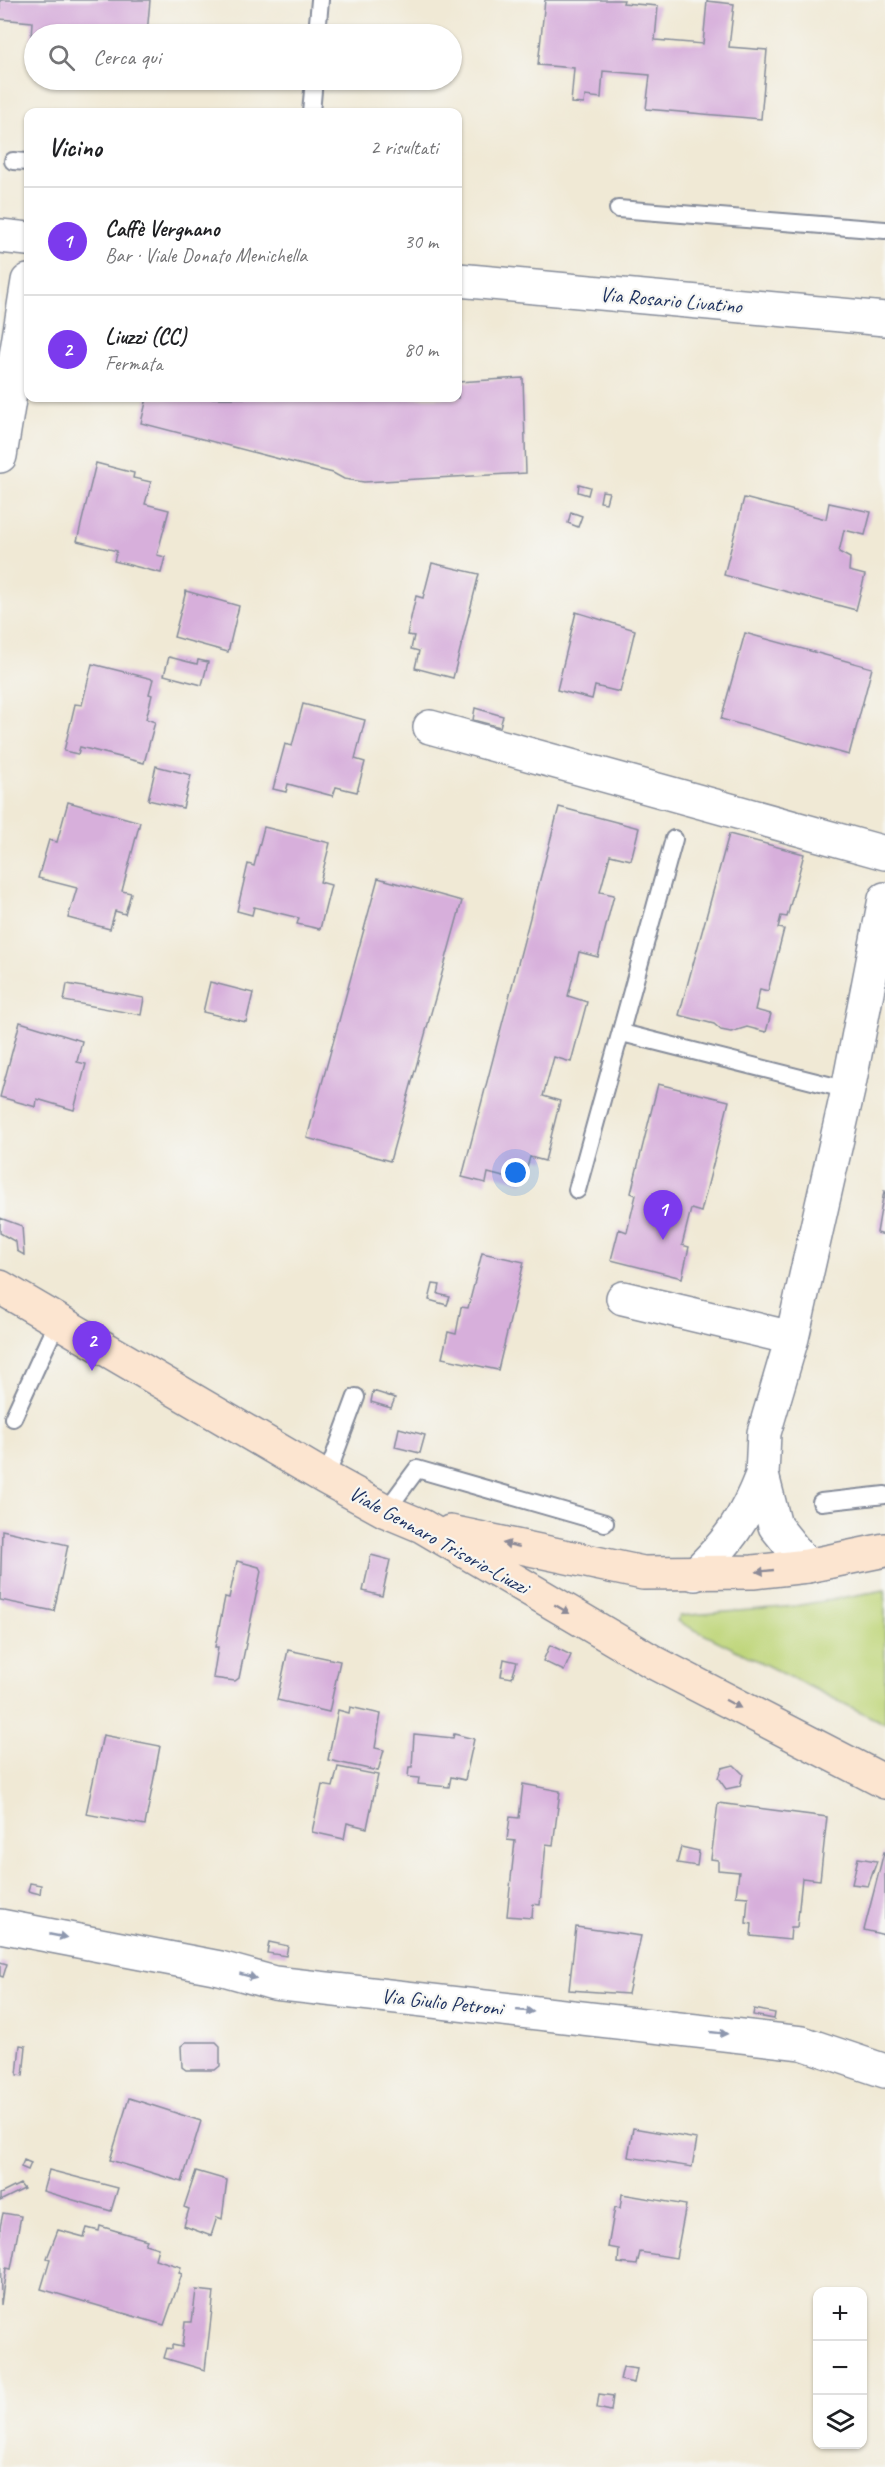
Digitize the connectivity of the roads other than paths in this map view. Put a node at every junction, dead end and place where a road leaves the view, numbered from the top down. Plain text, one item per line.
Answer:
1 (320, 0) edge
2 (318, 24) edge
3 (313, 90) edge
4 (311, 108) edge
5 (618, 209) dead end
6 (885, 230) edge
7 (0, 236) edge
8 (24, 239) edge
9 (462, 280) edge
10 (24, 306) edge
11 (885, 319) edge
12 (0, 456) edge
13 (430, 727) dead end
14 (674, 839) dead end
15 (885, 853) edge
16 (885, 899) edge
17 (622, 1033) junction
18 (848, 1090) junction
19 (577, 1190) dead end
20 (0, 1287) edge
21 (623, 1298) dead end
22 (57, 1322) junction
23 (792, 1338) junction
24 (356, 1397) dead end
25 (13, 1418) dead end
26 (762, 1475) junction
27 (326, 1478) junction
28 (885, 1496) edge
29 (821, 1502) dead end
30 (386, 1511) junction
31 (605, 1523) dead end
32 (422, 1526) junction
33 (885, 1550) edge
34 (807, 1566) junction
35 (695, 1574) junction
36 (885, 1782) edge
37 (0, 1926) edge
38 (885, 2071) edge

1 - 2 lane
3 - 4 lane
5 - 6 lane
7 - 8 street
9 - 11 street, Via Rosario Livatino
10 - 12 street
13 - 15 street
14 - 17 lane
16 - 18 street
17 - 18 lane
17 - 19 lane
18 - 23 street
20 - 22 main road, Viale Gennaro Trisorio-Liuzzi
21 - 23 street
22 - 25 lane
22 - 27 main road, Viale Gennaro Trisorio-Liuzzi
23 - 26 street
24 - 27 lane
26 - 34 street
26 - 35 street
27 - 30 main road, Viale Gennaro Trisorio-Liuzzi
28 - 29 lane
30 - 31 lane
30 - 32 main road, Viale Gennaro Trisorio-Liuzzi
35 -> 32 main road
32 -> 36 main road, Viale Gennaro Trisorio-Liuzzi
33 - 34 main road
34 -> 35 main road
37 -> 38 street, Via Giulio Petroni

